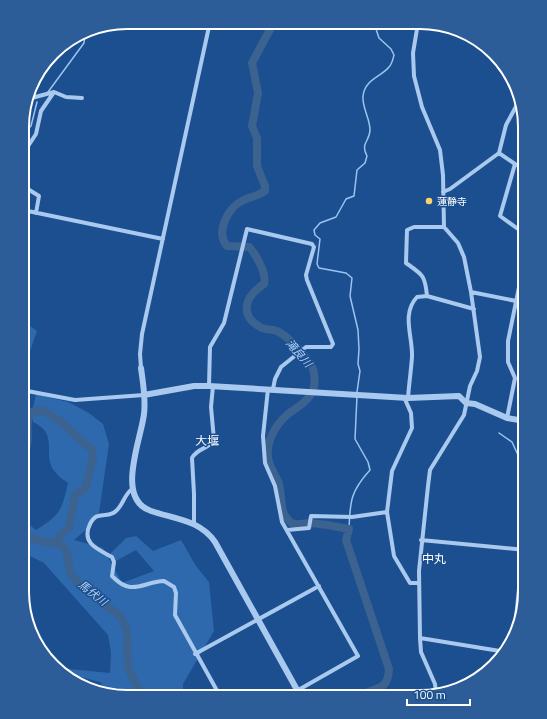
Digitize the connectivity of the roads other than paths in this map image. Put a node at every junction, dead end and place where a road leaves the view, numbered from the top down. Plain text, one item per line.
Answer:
1 (208, 29) edge
2 (417, 29) edge
3 (54, 92) junction
4 (33, 98) edge
5 (82, 98) dead end
6 (516, 107) edge
7 (29, 145) edge
8 (498, 153) junction
9 (515, 164) junction
10 (518, 165) edge
11 (29, 190) edge
12 (443, 192) junction
13 (29, 211) edge
14 (36, 213) junction
15 (444, 227) junction
16 (518, 229) edge
17 (163, 239) junction
18 (518, 291) edge
19 (471, 292) junction
20 (427, 296) junction
21 (516, 301) junction
22 (474, 309) junction
23 (141, 368) joint
24 (211, 386) junction
25 (270, 389) junction
26 (29, 391) edge
27 (144, 395) junction
28 (406, 398) junction
29 (466, 403) junction
30 (507, 418) junction
31 (518, 420) edge
32 (132, 489) junction
33 (387, 512) junction
34 (194, 523) junction
35 (287, 530) junction
36 (422, 540) junction
37 (518, 549) edge
38 (419, 583) junction
39 (319, 586) junction
40 (259, 620) junction
41 (420, 638) junction
42 (499, 651) edge
43 (195, 654) junction
44 (436, 689) edge
45 (216, 690) edge
46 (298, 690) joint

1 - 17 street
2 - 12 street
3 - 4 street
3 - 5 street
3 - 7 street
6 - 8 street
8 - 9 street
8 - 12 street
9 - 10 street
9 - 16 street
11 - 14 street
12 - 15 street
13 - 14 street
14 - 17 street
15 - 19 street
15 - 20 street
17 - 23 street
18 - 21 street
19 - 21 street
19 - 22 street
20 - 22 street
20 - 28 street
21 - 30 street
22 - 29 street
23 - 27 street
24 - 25 street
24 - 25 street
24 - 27 street
24 - 34 street
25 - 28 street
25 - 35 street
26 - 27 street
27 - 32 street
28 - 29 street
28 - 33 street
29 - 30 street
29 - 36 street
30 - 31 street
32 - 34 street
32 - 43 street
33 - 35 street
33 - 38 street
34 - 40 street
35 - 39 street
36 - 37 street
36 - 38 street
38 - 41 street
39 - 40 street
39 - 46 street
40 - 43 street
40 - 46 street
41 - 42 street
41 - 44 street
43 - 45 street

